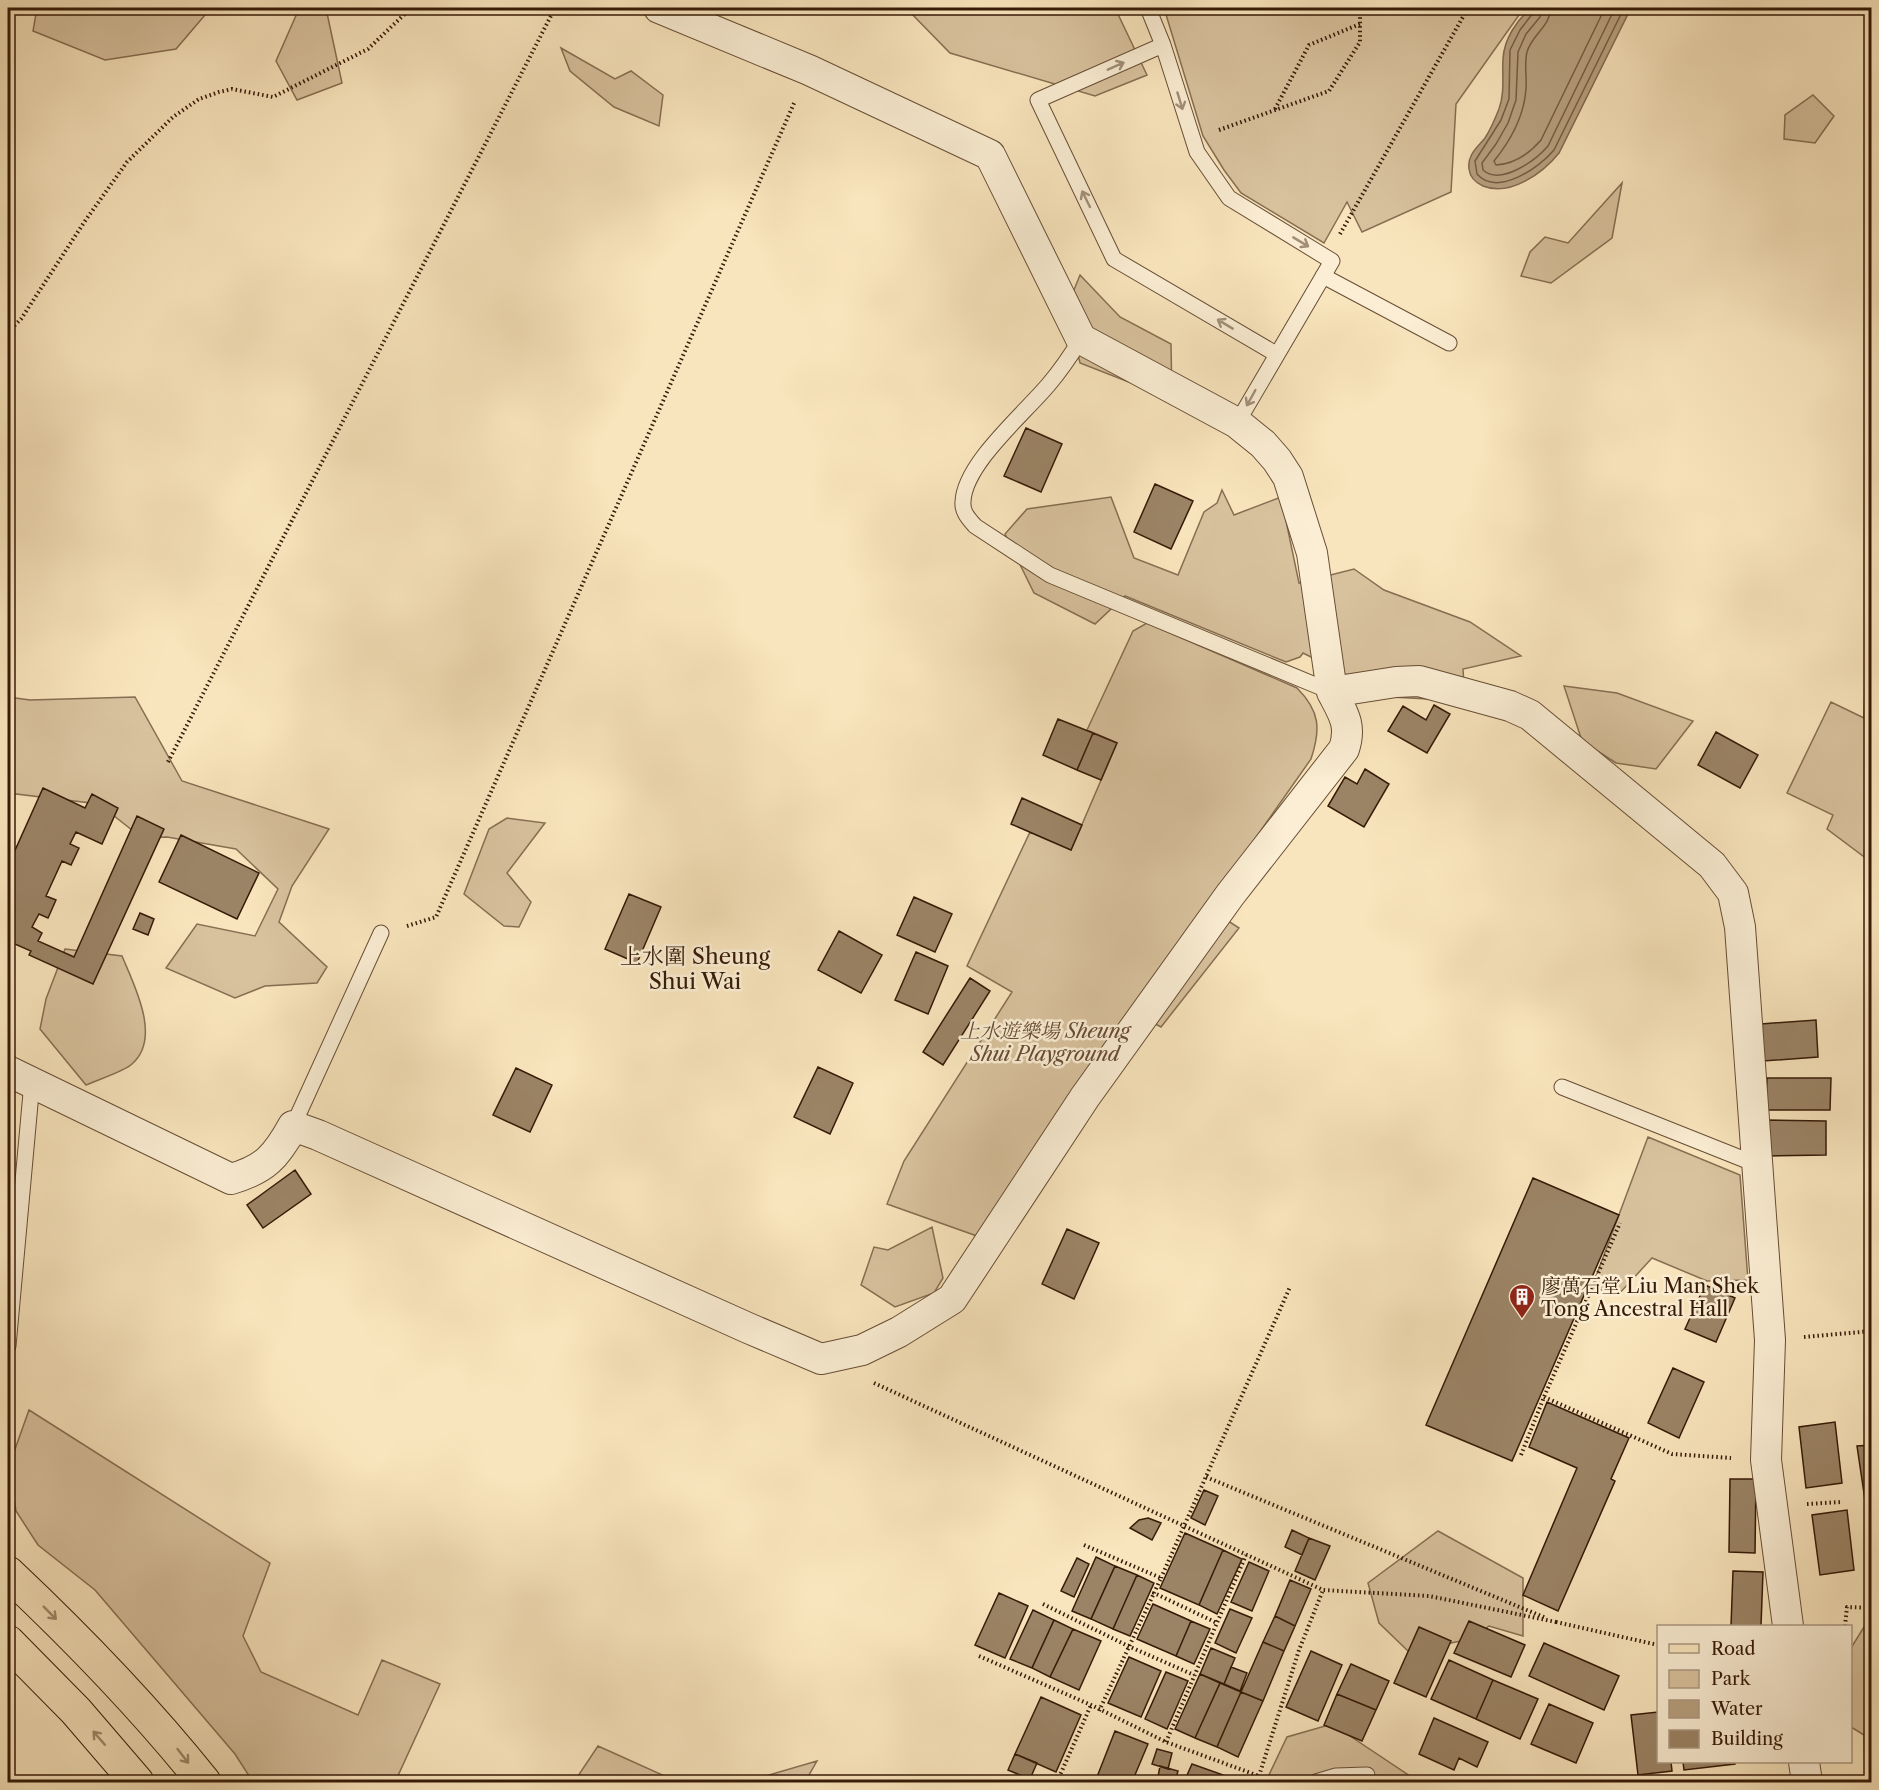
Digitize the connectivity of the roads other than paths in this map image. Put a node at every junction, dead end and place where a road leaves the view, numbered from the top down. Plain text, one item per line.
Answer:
1 (658, 8) edge
2 (1148, 8) edge
3 (1163, 45) junction
4 (1323, 276) junction
5 (1081, 339) junction
6 (1449, 343) dead end
7 (1276, 354) junction
8 (1237, 423) junction
9 (1332, 692) junction
10 (381, 933) dead end
11 (20, 1077) edge
12 (1562, 1087) dead end
13 (293, 1126) junction
14 (1758, 1165) junction
15 (8, 1346) edge
16 (8, 1573) edge
17 (1788, 1625) edge
18 (8, 1641) edge
19 (1804, 1763) edge
20 (1367, 1775) dead end
21 (137, 1782) edge
22 (204, 1782) edge
23 (1316, 1782) edge
24 (1807, 1782) edge

1 - 5 street
2 - 3 lane
3 -> 4 lane
7 -> 3 lane
4 - 6 lane
4 - 7 lane
5 - 8 street
5 - 9 lane
7 -> 8 lane
8 - 9 street
9 - 13 street
9 - 14 street
10 - 13 lane
11 - 13 street
11 - 15 lane
12 - 14 lane
14 - 17 street
16 -> 22 main road
21 -> 18 main road
19 - 24 street
20 - 23 lane

